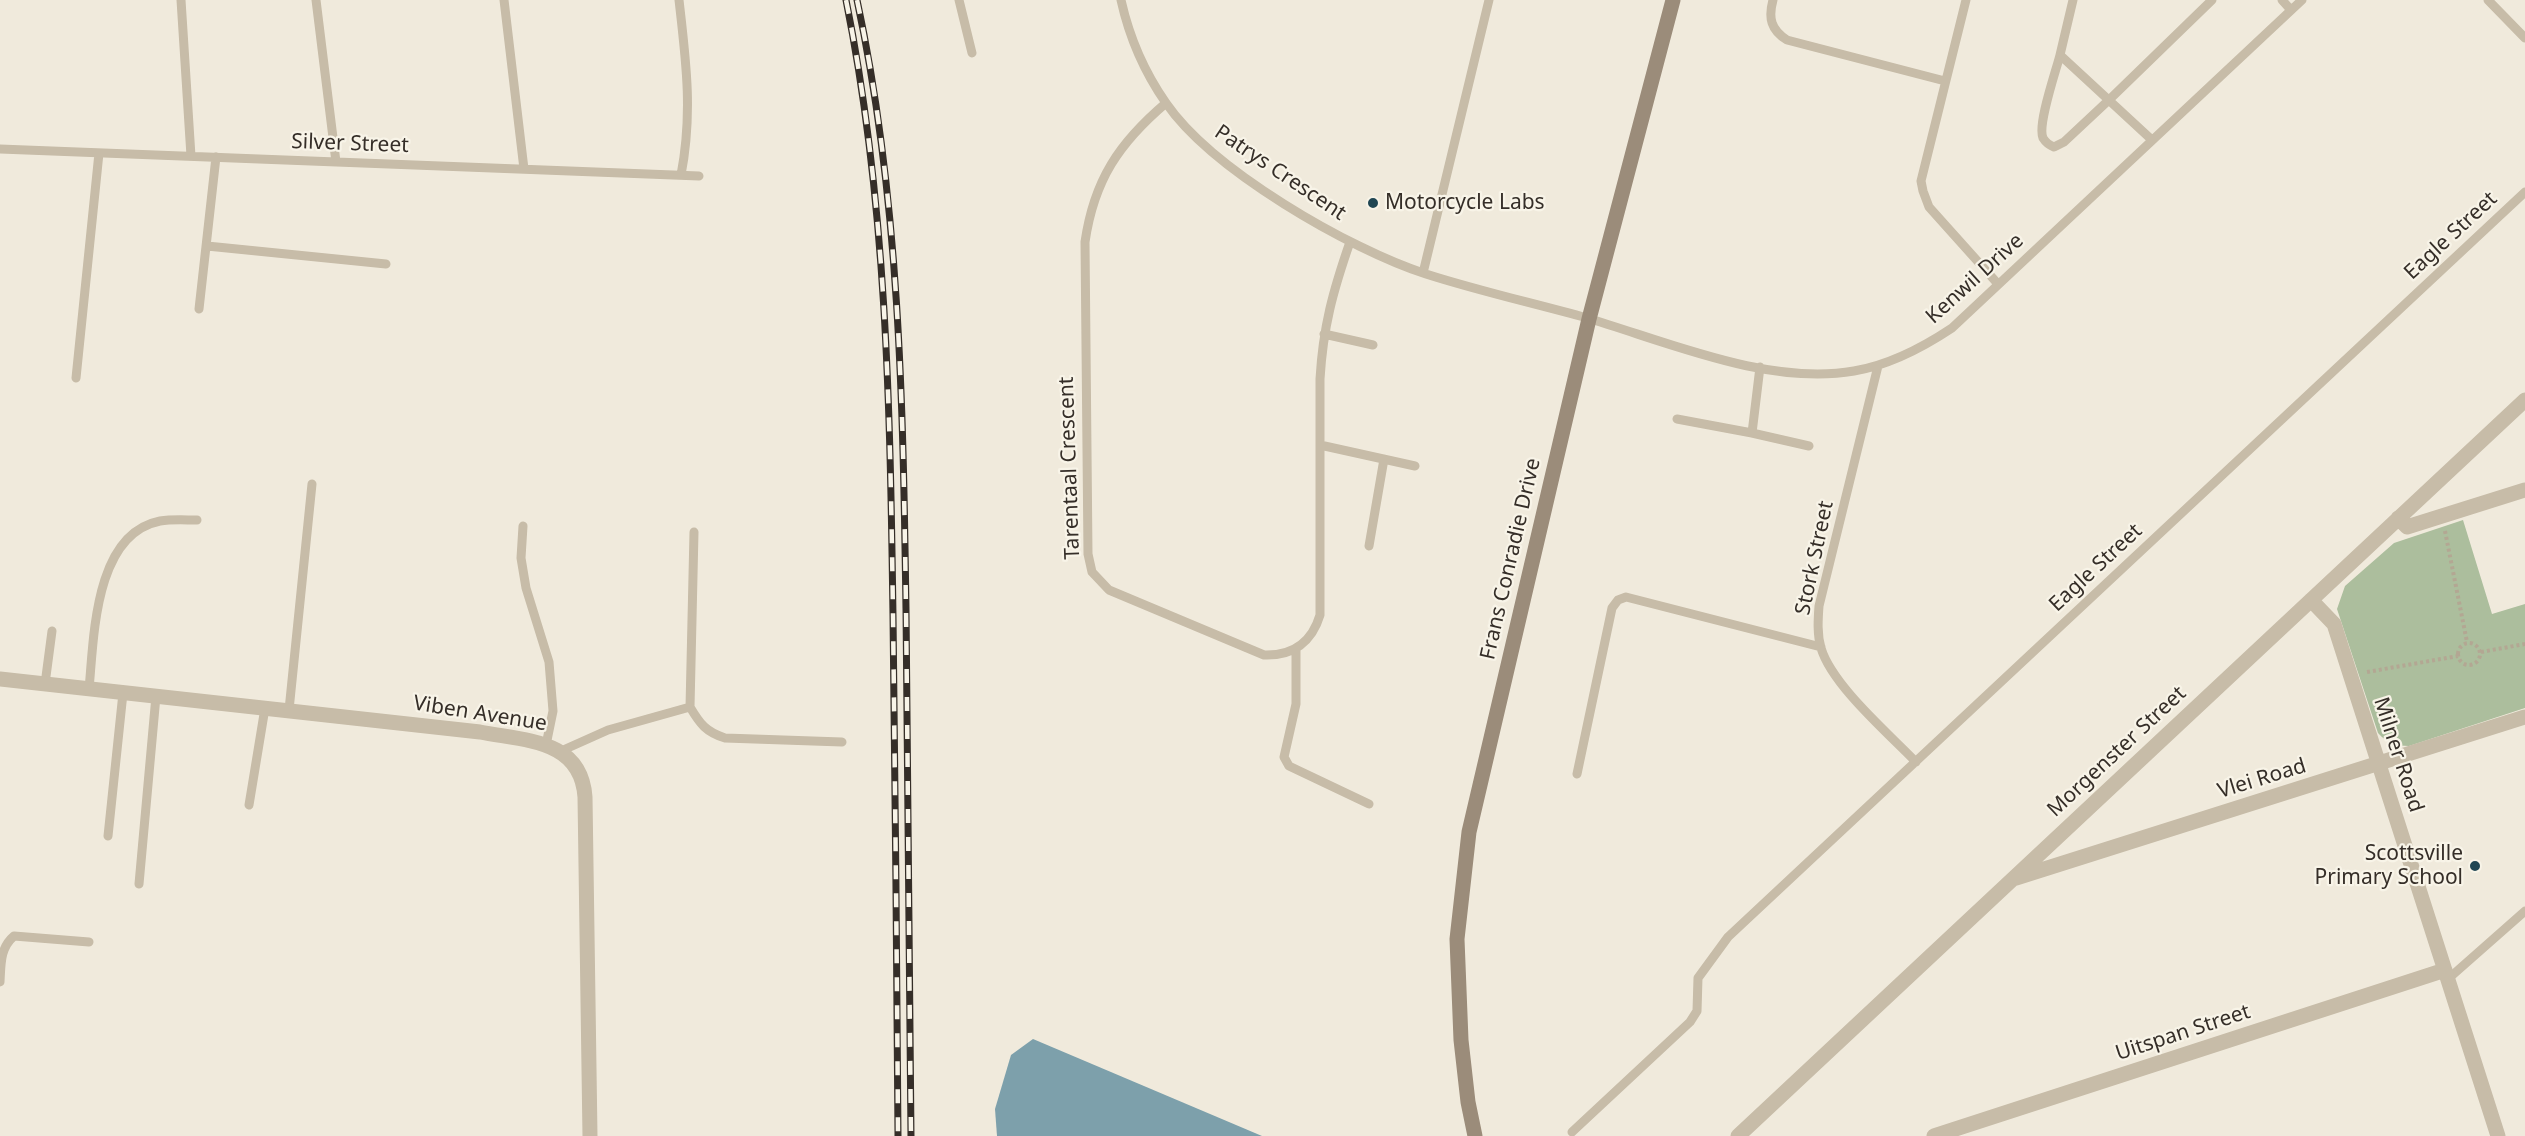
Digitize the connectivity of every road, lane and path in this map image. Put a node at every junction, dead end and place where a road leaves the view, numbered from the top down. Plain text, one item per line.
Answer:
1 (181, 0) edge
2 (316, 0) edge
3 (504, 0) edge
4 (679, 0) edge
5 (959, 0) edge
6 (1121, 0) edge
7 (1490, 0) edge
8 (1673, 0) edge
9 (1773, 0) edge
10 (1966, 0) edge
11 (2073, 0) edge
12 (2212, 0) edge
13 (2282, 0) edge
14 (2302, 0) edge
15 (2488, 0) edge
16 (2291, 10) junction
17 (2525, 38) edge
18 (972, 53) dead end
19 (2060, 55) junction
20 (1945, 81) junction
21 (2110, 99) junction
22 (1166, 103) junction
23 (2152, 140) junction
24 (0, 149) edge
25 (99, 153) junction
26 (191, 156) junction
27 (216, 157) junction
28 (336, 162) junction
29 (524, 169) junction
30 (681, 175) junction
31 (699, 176) dead end
32 (2525, 192) edge
33 (1350, 242) junction
34 (207, 246) junction
35 (386, 264) dead end
36 (1423, 273) junction
37 (1998, 284) junction
38 (199, 309) dead end
39 (1589, 319) junction
40 (1324, 334) junction
41 (1373, 345) dead end
42 (1878, 366) junction
43 (1760, 367) junction
44 (76, 378) dead end
45 (2525, 399) edge
46 (1677, 418) dead end
47 (1752, 433) junction
48 (1320, 445) junction
49 (1809, 446) dead end
50 (1384, 459) junction
51 (1415, 466) dead end
52 (312, 484) dead end
53 (2525, 490) edge
54 (2398, 518) junction
55 (197, 520) dead end
56 (523, 526) dead end
57 (694, 532) dead end
58 (2445, 532) dead end
59 (1369, 546) dead end
60 (2311, 600) junction
61 (52, 631) dead end
62 (2467, 642) junction
63 (2525, 644) edge
64 (1821, 647) junction
65 (1296, 650) junction
66 (2481, 652) junction
67 (2458, 657) junction
68 (2365, 672) dead end
69 (0, 679) edge
70 (45, 684) junction
71 (89, 689) junction
72 (123, 693) junction
73 (156, 696) junction
74 (690, 707) junction
75 (264, 708) junction
76 (290, 710) junction
77 (2525, 717) edge
78 (842, 742) dead end
79 (546, 745) junction
80 (561, 751) junction
81 (1916, 762) junction
82 (2378, 764) junction
83 (1577, 774) dead end
84 (1369, 804) dead end
85 (249, 805) dead end
86 (108, 836) dead end
87 (2012, 879) junction
88 (139, 884) dead end
89 (2525, 910) edge
90 (89, 942) dead end
91 (2446, 975) junction
92 (0, 982) edge
93 (1572, 1132) dead end
94 (590, 1136) edge
95 (1475, 1136) edge
96 (1738, 1136) edge
97 (1934, 1136) edge
98 (2498, 1136) edge

1 - 26 lane
2 - 28 lane
3 - 29 lane
4 - 30 lane
5 - 18 lane
6 - 22 lane, Patrys Crescent
7 - 36 lane
8 - 39 street, Frans Conradie Drive
9 - 20 lane
10 - 20 lane
11 - 19 lane
12 - 21 lane
13 - 16 lane
14 - 16 lane, Kenwil Drive
15 - 17 lane
16 - 23 lane, Kenwil Drive
19 - 21 lane
19 - 21 lane
20 - 37 lane
21 - 23 lane
22 - 33 lane, Patrys Crescent
22 - 65 lane, Tarentaal Crescent
23 - 37 lane, Kenwil Drive
24 - 25 lane, Silver Street
25 - 26 lane, Silver Street
25 - 44 lane
26 - 27 lane, Silver Street
27 - 28 lane, Silver Street
27 - 34 lane
28 - 29 lane, Silver Street
29 - 30 lane, Silver Street
30 - 31 lane, Silver Street
32 - 81 lane, Eagle Street
33 - 36 lane, Patrys Crescent
33 - 40 lane
34 - 35 lane
34 - 38 lane
36 - 39 lane, Patrys Crescent
37 - 42 lane, Kenwil Drive
39 - 43 lane, Kenwil Drive
39 - 95 street, Frans Conradie Drive
40 - 41 lane
40 - 48 lane
42 - 43 lane, Kenwil Drive
42 - 64 lane, Stork Street
43 - 47 lane
45 - 54 street, Morgenster Street
46 - 47 lane
47 - 49 lane
48 - 50 lane
48 - 65 lane
50 - 51 lane
50 - 59 lane
52 - 76 lane
53 - 54 street
54 - 60 street, Morgenster Street
55 - 71 lane
56 - 79 lane
57 - 74 lane
58 - 62 path
60 - 82 street, Milner Road
60 - 87 street, Morgenster Street
61 - 70 lane
62 - 66 path
62 - 67 path
63 - 66 path
64 - 81 lane, Stork Street
64 - 83 lane
65 - 84 lane
66 - 67 path
67 - 68 path
69 - 70 street, Viben Avenue
70 - 71 street, Viben Avenue
71 - 72 street, Viben Avenue
72 - 73 street, Viben Avenue
72 - 86 lane
73 - 75 street, Viben Avenue
73 - 88 lane
74 - 78 lane
74 - 80 lane
75 - 76 street, Viben Avenue
75 - 85 lane
76 - 79 street, Viben Avenue
77 - 82 street, Vlei Road
79 - 80 street, Viben Avenue
80 - 94 street, Viben Avenue
81 - 93 lane, Eagle Street
82 - 87 street, Vlei Road
82 - 91 street, Milner Road
87 - 96 street, Morgenster Street
89 - 91 lane
90 - 92 lane
91 - 97 street, Uitspan Street
91 - 98 street, Milner Road

